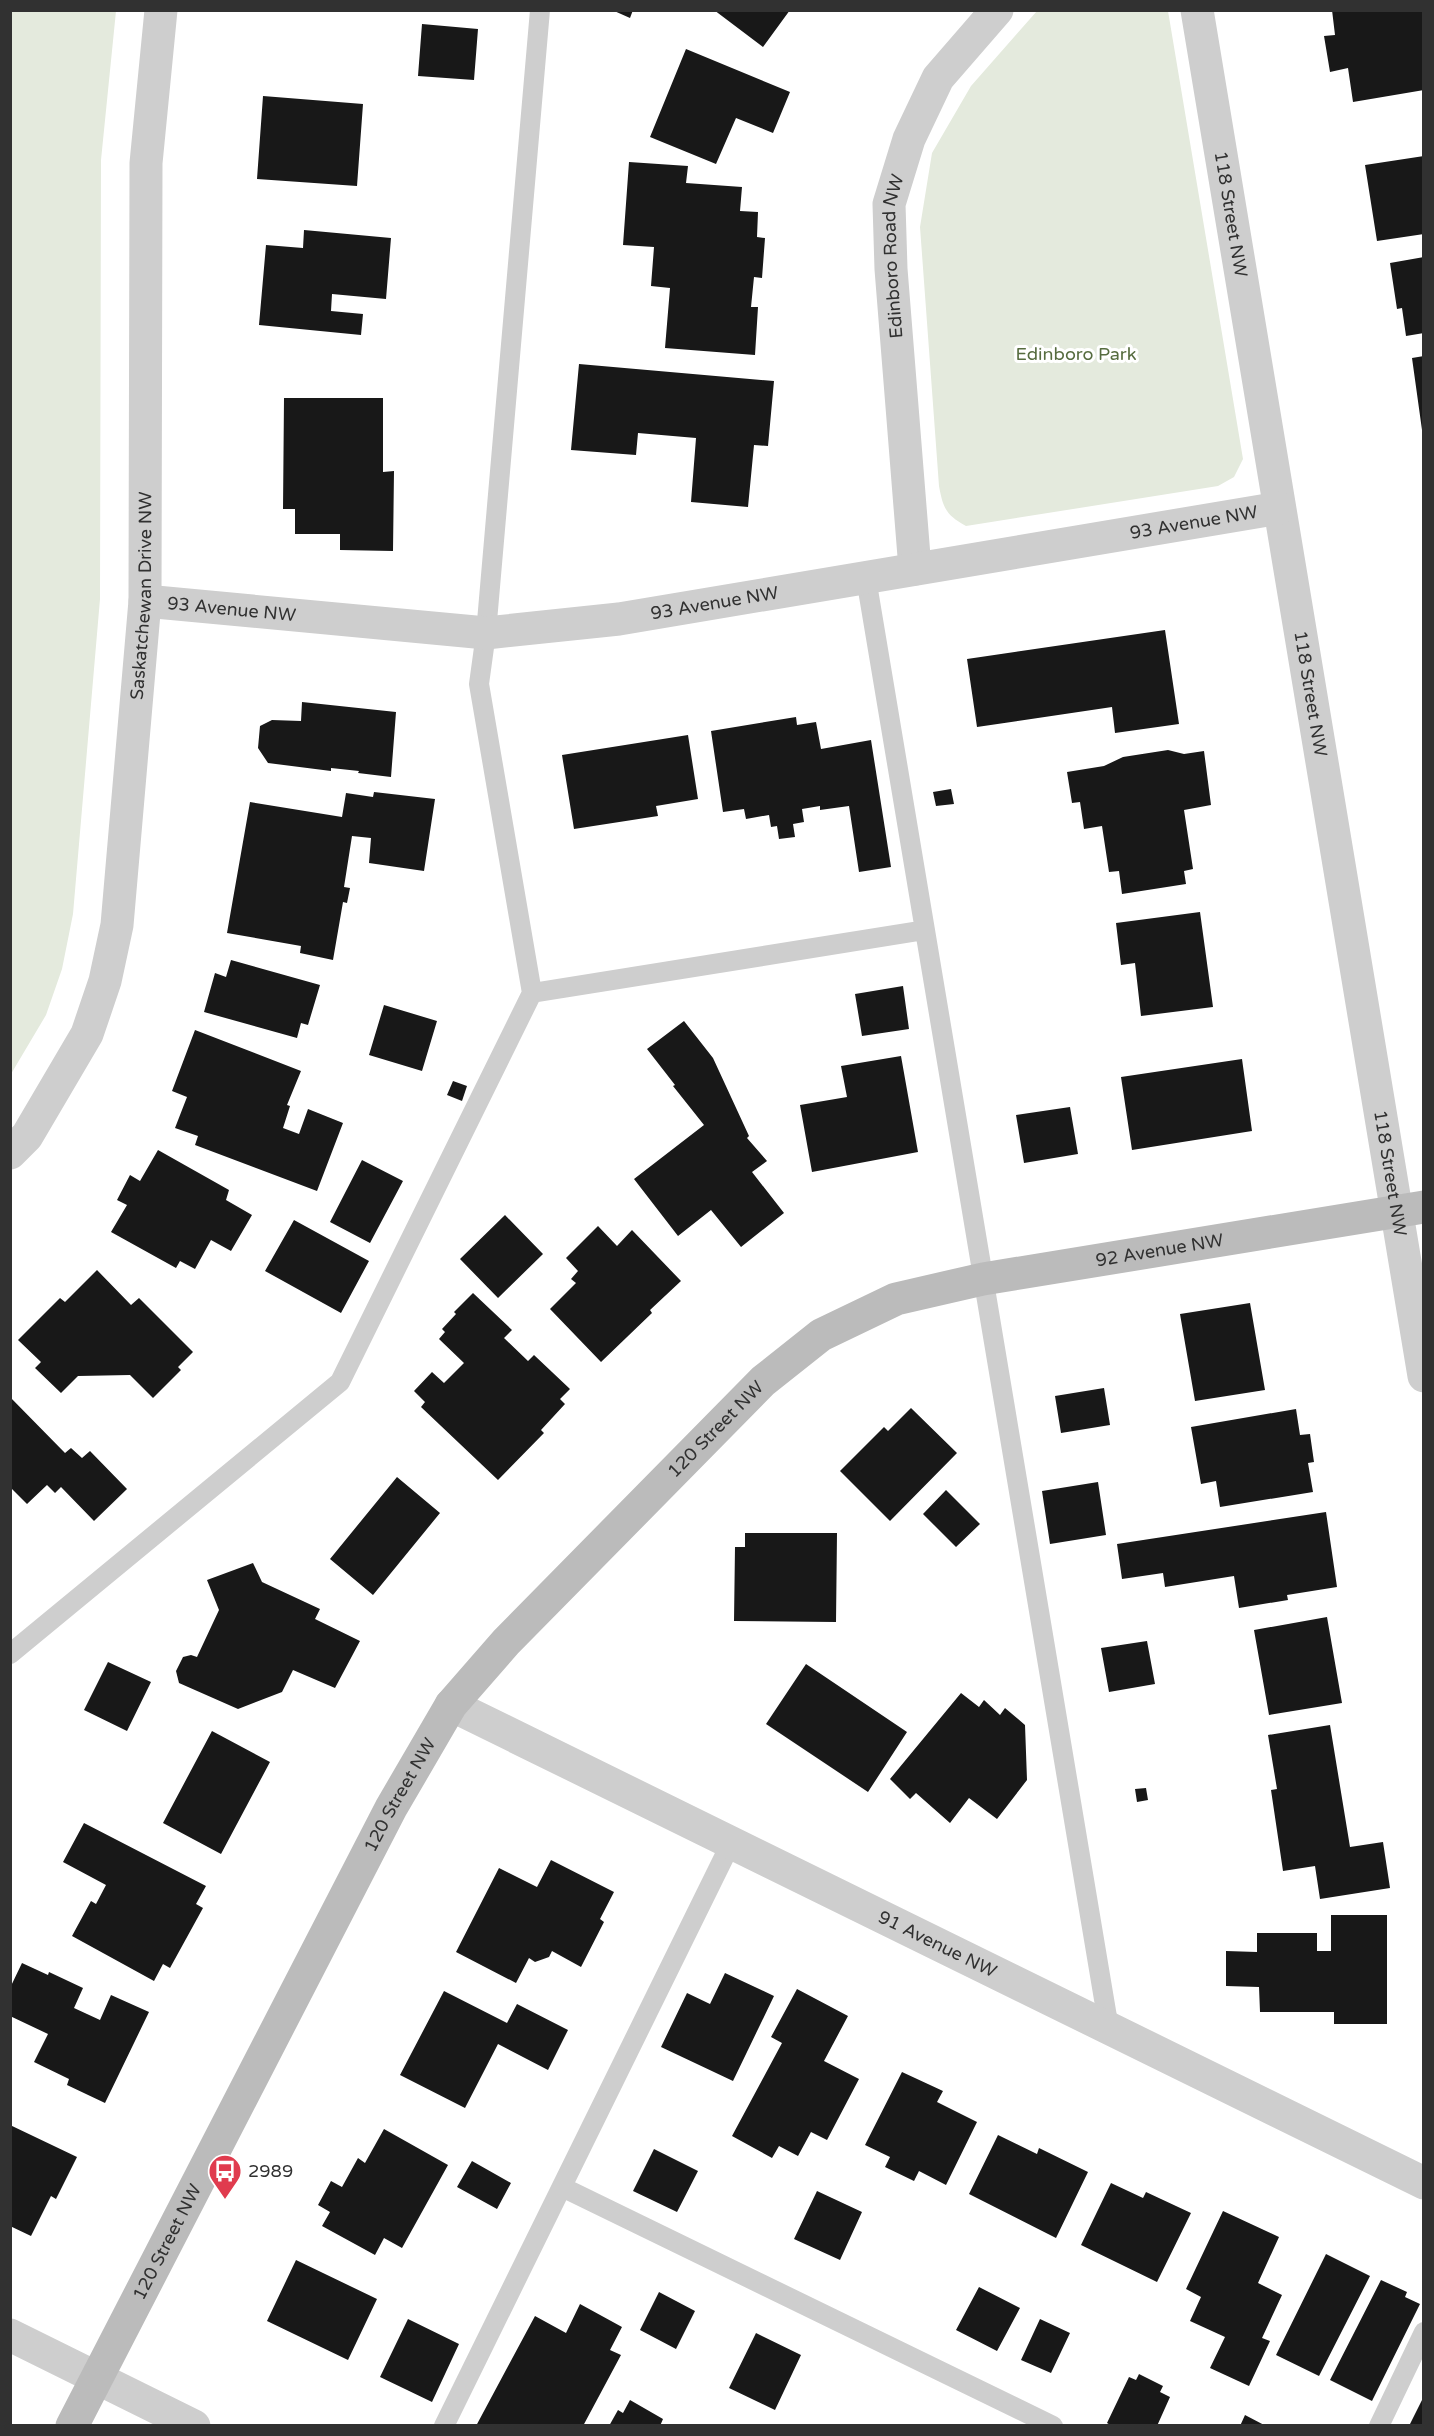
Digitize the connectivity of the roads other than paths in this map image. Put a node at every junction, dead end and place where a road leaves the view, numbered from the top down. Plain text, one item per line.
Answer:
1 (161, 10) edge
2 (540, 10) edge
3 (997, 10) edge
4 (1197, 10) edge
5 (1279, 508) junction
6 (915, 569) junction
7 (866, 578) junction
8 (145, 601) junction
9 (486, 633) junction
10 (925, 930) junction
11 (532, 993) junction
12 (10, 1153) edge
13 (1410, 1209) edge
14 (983, 1279) junction
15 (896, 1299) joint
16 (1424, 1376) edge
17 (10, 1654) edge
18 (451, 1705) junction
19 (731, 1843) junction
20 (1108, 2029) junction
21 (1424, 2183) edge
22 (562, 2187) junction
23 (1424, 2332) edge
24 (10, 2335) edge
25 (98, 2377) junction
26 (72, 2426) edge
27 (194, 2426) edge
28 (444, 2426) edge
29 (1053, 2426) edge
30 (1379, 2426) edge

1 - 8 street, Saskatchewan Drive NW
2 - 9 lane
3 - 6 street, Edinboro Road NW
4 - 5 street, 118 Street NW
5 - 6 street, 93 Avenue NW
5 - 13 street, 118 Street NW
6 - 7 street, 93 Avenue NW
7 - 9 street, 93 Avenue NW
7 - 10 lane
8 - 9 street, 93 Avenue NW
8 - 12 street, Saskatchewan Drive NW
9 - 11 lane
10 - 11 lane
10 - 14 lane
11 - 17 lane
13 - 14 street, 92 Avenue NW
13 - 16 street, 118 Street NW
14 - 15 street, 92 Avenue NW
14 - 20 lane
15 - 18 street, 120 Street NW
18 - 19 street, 91 Avenue NW
18 - 25 street, 120 Street NW
19 - 20 street, 91 Avenue NW
19 - 22 lane
20 - 21 street, 91 Avenue NW
22 - 28 lane
22 - 29 lane
23 - 30 lane
24 - 25 street
25 - 26 street, 120 Street NW
25 - 27 street

